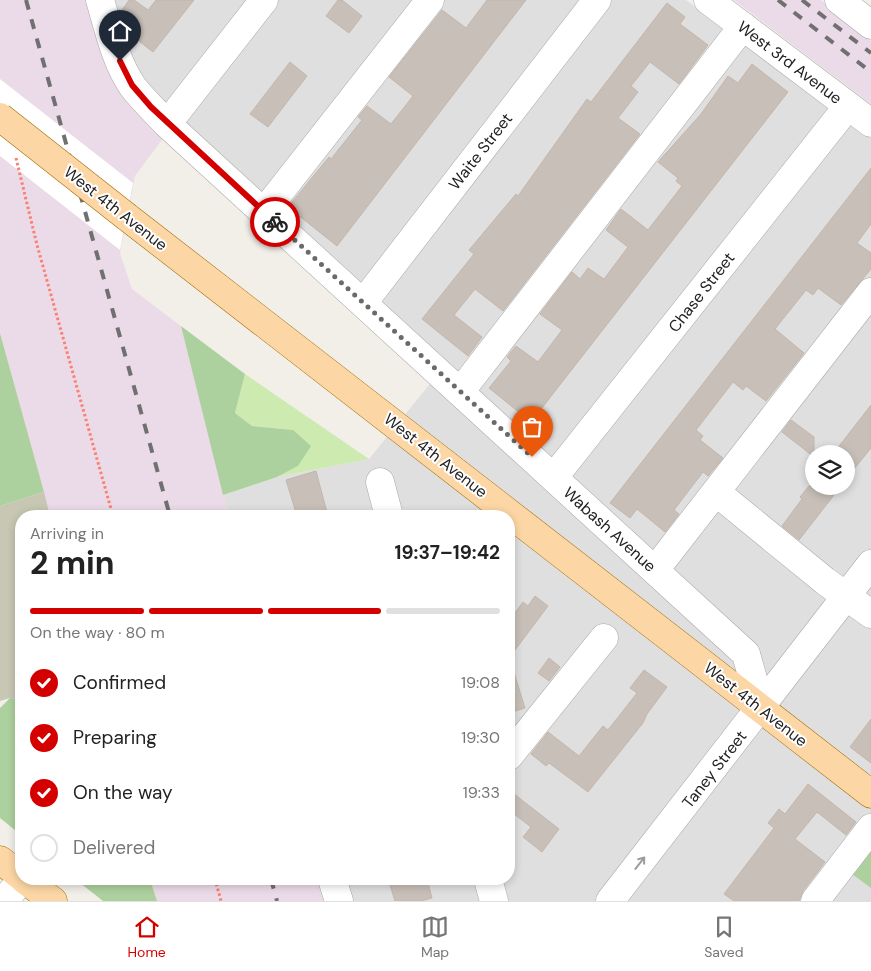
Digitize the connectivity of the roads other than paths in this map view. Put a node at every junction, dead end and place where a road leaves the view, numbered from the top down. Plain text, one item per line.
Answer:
1 (100, 0) edge
2 (264, 0) edge
3 (430, 0) edge
4 (596, 0) edge
5 (708, 0) edge
6 (839, 0) edge
7 (869, 21) edge
8 (743, 26) junction
9 (848, 106) junction
10 (0, 118) edge
11 (871, 123) edge
12 (167, 124) junction
13 (264, 212) junction
14 (871, 292) edge
15 (363, 303) junction
16 (460, 392) junction
17 (554, 477) junction
18 (380, 482) dead end
19 (716, 492) junction
20 (387, 510) edge
21 (505, 510) edge
22 (515, 517) edge
23 (871, 564) edge
24 (655, 570) junction
25 (847, 596) junction
26 (871, 614) edge
27 (604, 638) dead end
28 (761, 708) junction
29 (515, 749) edge
30 (871, 794) edge
31 (871, 828) edge
32 (0, 860) edge
33 (15, 872) edge
34 (17, 885) edge
35 (31, 885) edge
36 (334, 885) edge
37 (490, 885) edge
38 (4, 901) edge
39 (53, 901) edge
40 (338, 901) edge
41 (494, 901) edge
42 (610, 901) edge
43 (815, 901) edge

1 - 12 street, Wabash Avenue
2 - 12 street
3 - 13 street
4 - 15 street, Waite Street
5 - 8 street, West 3rd Avenue
6 - 7 street
8 - 9 street, West 3rd Avenue
8 - 16 street
9 - 11 street, West 3rd Avenue
9 - 17 street, Chase Street
10 - 21 main road, West 4th Avenue, bridge
12 - 13 street, Wabash Avenue
13 - 15 street, Wabash Avenue
14 - 19 street
15 - 16 street, Wabash Avenue
16 - 17 street, Wabash Avenue
17 - 24 street, Wabash Avenue
18 - 20 street
19 - 24 street
19 - 25 street
22 - 28 main road, West 4th Avenue, bridge
23 - 25 street, Taney Street
24 - 28 street, Wabash Avenue
25 - 26 street
25 - 28 street, Taney Street
27 - 29 street
28 - 30 main road, West 4th Avenue
42 -> 28 street, Taney Street
31 - 43 street
32 - 33 main road
34 - 38 street
35 - 39 main road
36 - 40 street
37 - 41 street

